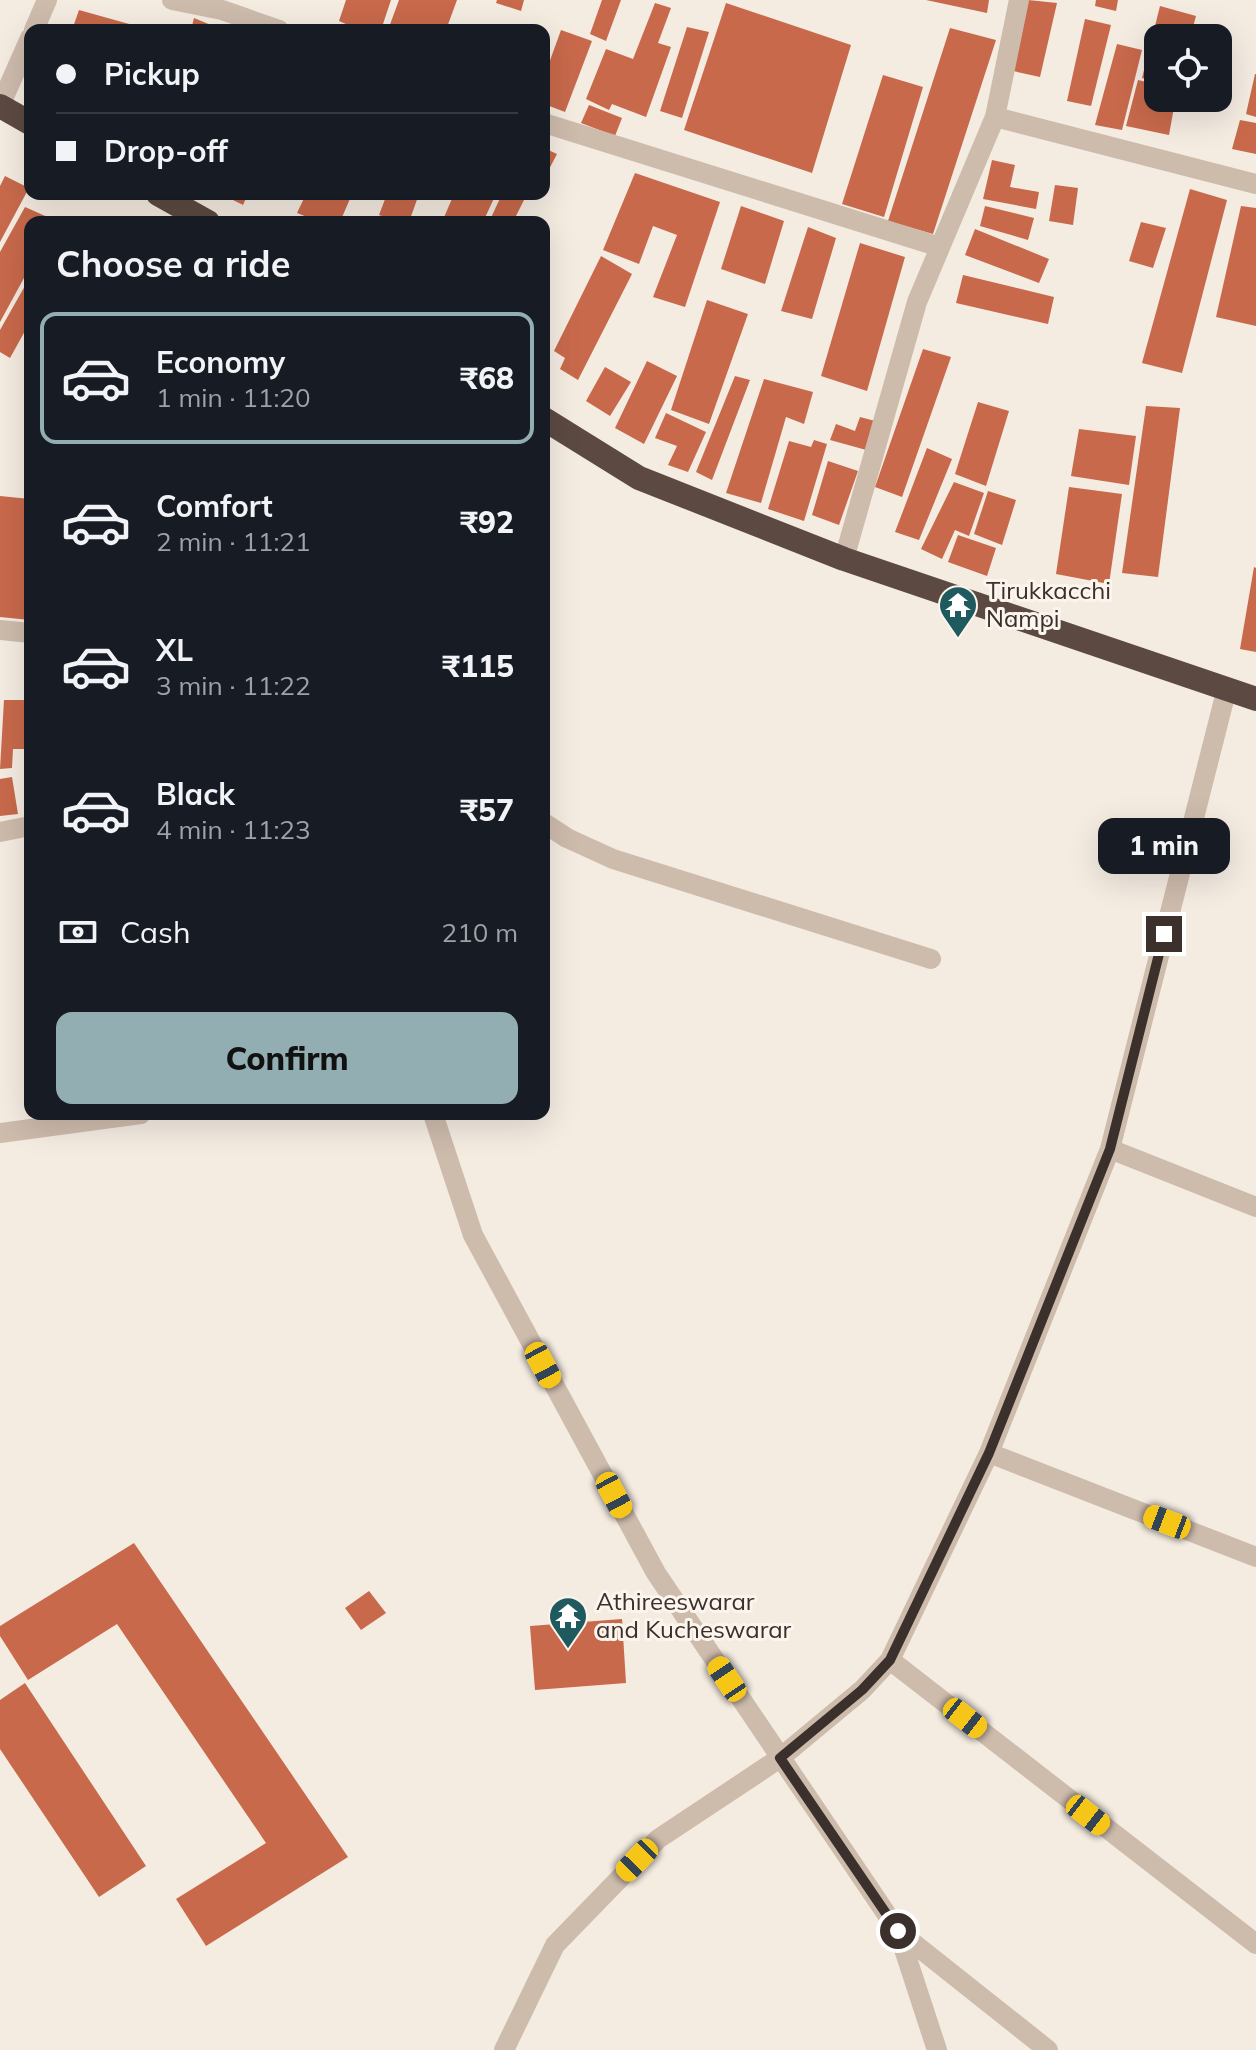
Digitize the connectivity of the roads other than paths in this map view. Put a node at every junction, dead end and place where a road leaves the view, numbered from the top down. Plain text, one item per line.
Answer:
1 (47, 0) edge
2 (172, 0) edge
3 (1019, 0) edge
4 (37, 24) edge
5 (262, 24) edge
6 (24, 52) edge
7 (0, 106) edge
8 (995, 117) junction
9 (24, 120) edge
10 (550, 125) edge
11 (1256, 184) edge
12 (169, 200) edge
13 (197, 216) edge
14 (940, 247) junction
15 (550, 423) edge
16 (844, 559) junction
17 (0, 630) edge
18 (24, 632) edge
19 (1227, 688) junction
20 (1256, 699) edge
21 (24, 827) edge
22 (550, 827) edge
23 (0, 832) edge
24 (931, 959) dead end
25 (96, 1120) edge
26 (435, 1120) edge
27 (0, 1133) edge
28 (1110, 1149) junction
29 (1256, 1207) edge
30 (989, 1453) junction
31 (1256, 1557) edge
32 (890, 1660) junction
33 (780, 1758) junction
34 (898, 1931) junction
35 (1256, 1944) edge
36 (504, 2050) edge
37 (937, 2050) edge
38 (1048, 2050) edge

1 - 4 street
2 - 5 street
3 - 8 street
6 - 7 street
7 - 9 highway
8 - 11 street
8 - 14 street
10 - 14 street
12 - 13 highway
14 - 16 street
15 - 16 highway
16 - 19 highway
17 - 18 street
19 - 20 highway
19 - 28 street
21 - 23 street
22 - 24 street
25 - 27 street
26 - 33 street
28 - 29 street
28 - 30 street
30 - 31 street
30 - 32 street
32 - 33 street
32 - 35 street
33 - 34 street
33 - 36 street
34 - 37 street
34 - 38 street

